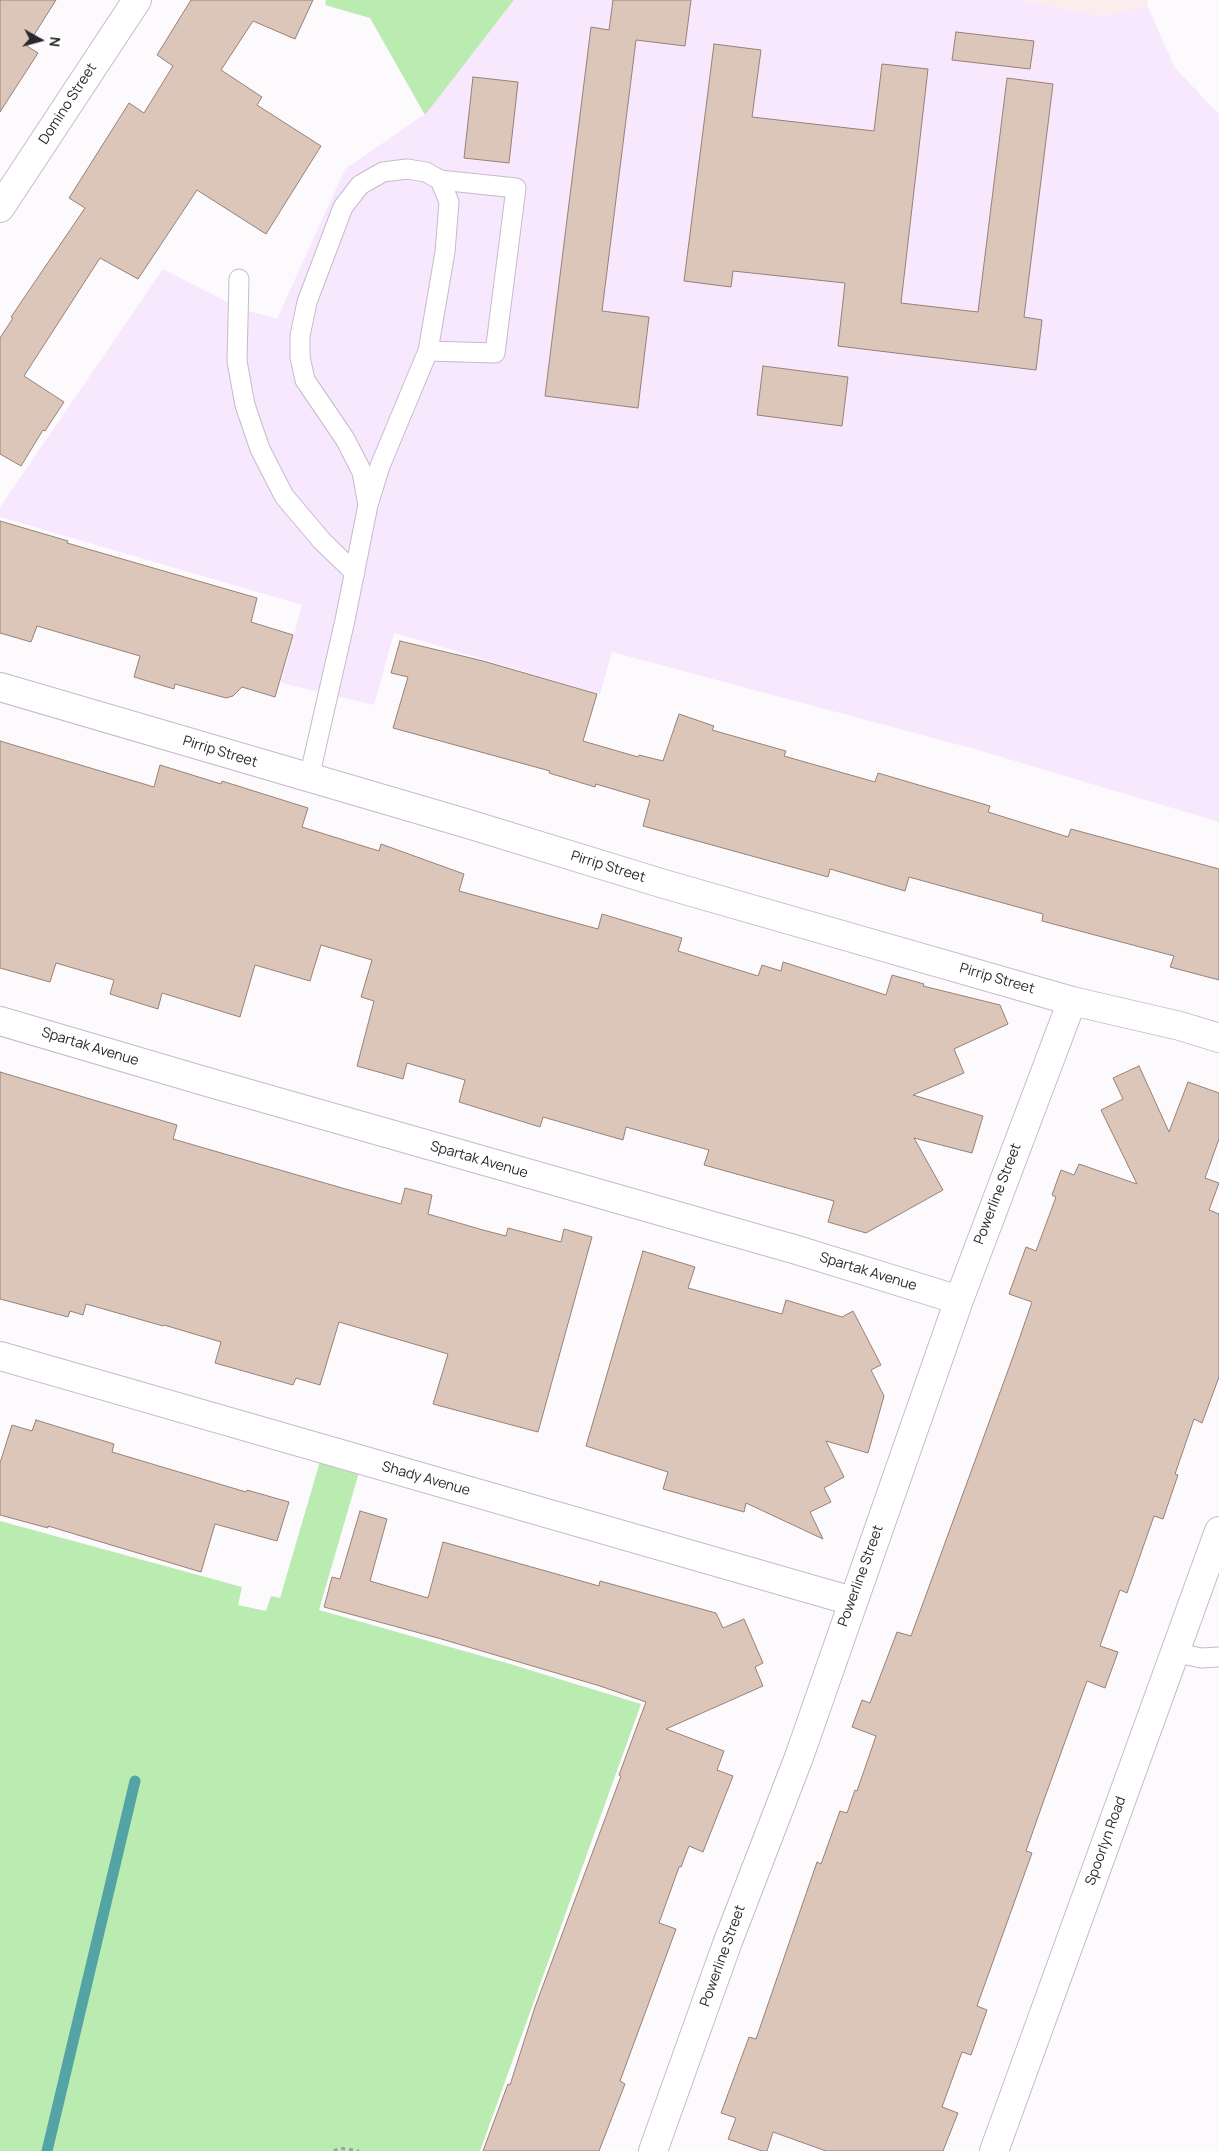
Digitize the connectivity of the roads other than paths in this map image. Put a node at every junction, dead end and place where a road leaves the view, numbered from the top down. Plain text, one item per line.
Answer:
1 (137, 0) edge
2 (440, 180) junction
3 (0, 208) edge
4 (239, 279) dead end
5 (428, 351) junction
6 (368, 505) junction
7 (354, 573) junction
8 (0, 687) edge
9 (309, 778) junction
10 (1072, 1001) junction
11 (0, 1021) edge
12 (1219, 1038) edge
13 (958, 1300) junction
14 (0, 1356) edge
15 (1219, 1531) edge
16 (852, 1601) junction
17 (1174, 1652) junction
18 (1219, 1657) edge
19 (653, 2151) edge
20 (994, 2151) edge

1 - 3 street, Domino Street
2 - 5 lane
2 - 5 lane
2 - 6 lane
4 - 7 lane
5 - 6 lane
6 - 7 lane
7 - 9 lane
8 - 9 street, Pirrip Street
9 - 10 street, Pirrip Street
10 - 12 street, Pirrip Street
10 - 13 street, Powerline Street
11 - 13 street, Spartak Avenue
13 - 16 street, Powerline Street
14 - 16 street, Shady Avenue
15 - 17 street, Spoorlyn Road
16 - 19 street, Powerline Street
17 - 18 lane
17 - 20 street, Spoorlyn Road

